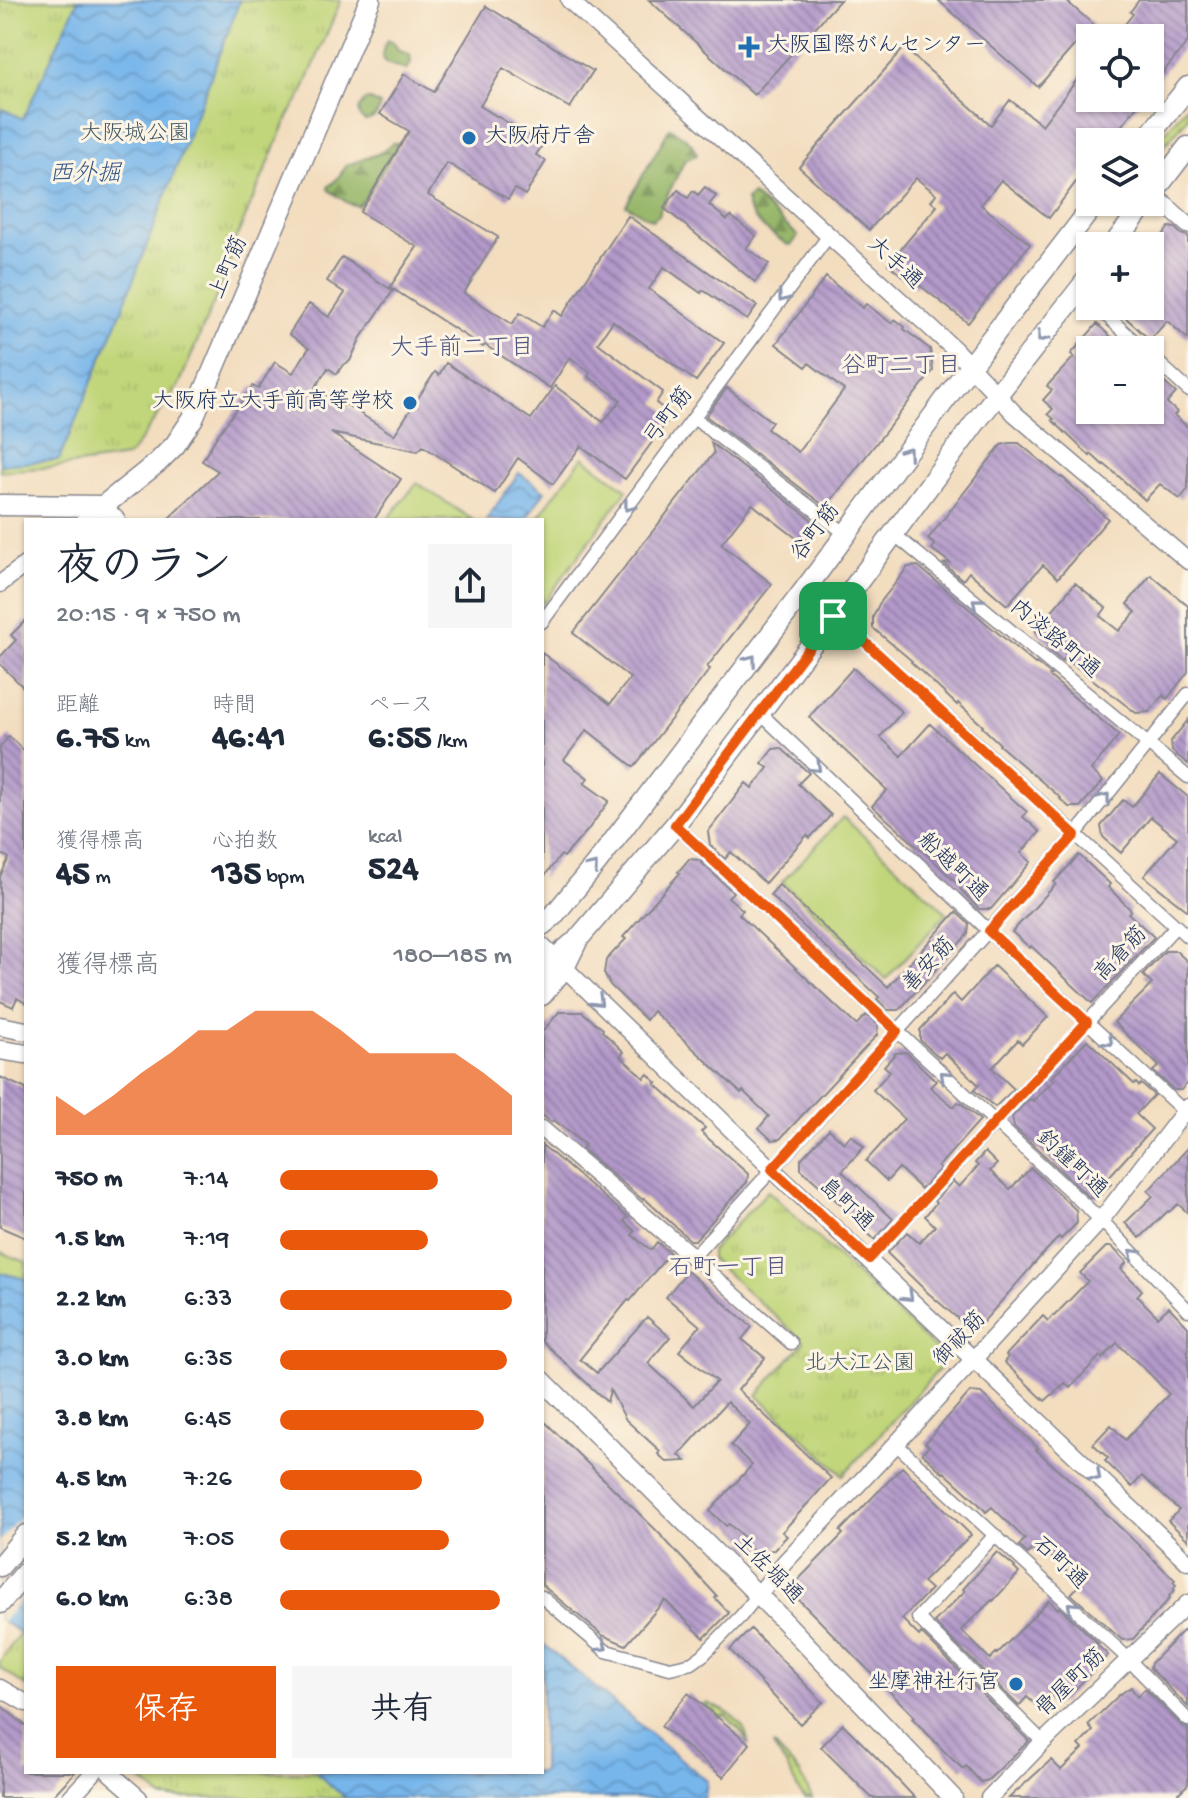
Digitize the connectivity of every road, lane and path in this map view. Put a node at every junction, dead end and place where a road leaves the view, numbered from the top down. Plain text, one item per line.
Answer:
1 (370, 0) edge
2 (569, 0) edge
3 (1188, 87) edge
4 (1155, 128) edge
5 (1188, 147) edge
6 (1164, 179) edge
7 (1164, 208) edge
8 (1085, 216) edge
9 (1136, 216) edge
10 (1188, 225) edge
11 (1124, 232) edge
12 (830, 234) junction
13 (1076, 301) edge
14 (1111, 320) edge
15 (1129, 336) edge
16 (970, 366) junction
17 (1164, 368) edge
18 (1188, 390) edge
19 (997, 395) junction
20 (694, 418) junction
21 (0, 505) edge
22 (110, 513) edge
23 (846, 534) junction
24 (894, 534) junction
25 (1188, 561) edge
26 (24, 566) edge
27 (0, 584) edge
28 (803, 592) junction
29 (833, 616) junction
30 (544, 619) edge
31 (1188, 694) edge
32 (760, 713) junction
33 (1147, 744) junction
34 (1188, 777) edge
35 (675, 825) junction
36 (1075, 835) junction
37 (546, 924) edge
38 (1176, 926) junction
39 (989, 931) junction
40 (1188, 937) edge
41 (550, 961) edge
42 (544, 986) edge
43 (1087, 1022) junction
44 (0, 1026) edge
45 (24, 1031) edge
46 (897, 1031) junction
47 (0, 1050) edge
48 (24, 1054) edge
49 (1187, 1111) edge
50 (996, 1122) junction
51 (544, 1131) edge
52 (772, 1169) junction
53 (1101, 1220) junction
54 (693, 1257) junction
55 (869, 1259) junction
56 (1188, 1310) edge
57 (791, 1343) dead end
58 (973, 1360) junction
59 (544, 1382) edge
60 (896, 1444) junction
61 (995, 1535) junction
62 (24, 1540) edge
63 (1188, 1562) edge
64 (0, 1568) edge
65 (24, 1571) edge
66 (758, 1595) junction
67 (544, 1599) edge
68 (0, 1600) edge
69 (1188, 1603) edge
70 (1129, 1660) junction
71 (0, 1688) edge
72 (24, 1702) edge
73 (1188, 1720) edge
74 (1043, 1742) junction
75 (92, 1774) edge
76 (111, 1774) edge
77 (70, 1798) edge
78 (139, 1798) edge
79 (953, 1798) edge
80 (989, 1798) edge

1 - 22 main road, 上町筋
2 - 12 street, 大手通
3 - 4 main road
5 - 6 main road
7 - 10 street
8 - 16 main road, 谷町筋
9 - 11 main road
12 - 16 street, 大手通
12 -> 20 street, 弓町筋
13 -> 19 main road
14 - 15 street
16 - 19 street, 大手通
23 -> 16 main road, 谷町筋
17 - 18 street
19 - 24 main road
19 - 25 street, 大手通
20 - 23 street
20 -> 30 street, 弓町筋
21 - 22 main road
23 - 28 main road, 谷町筋
24 - 29 main road
33 -> 24 street, 内淡路町通
26 - 27 street
28 - 29 street
37 -> 28 main road, 谷町筋
29 - 32 main road
29 - 36 street
31 - 33 street, 善安筋
32 - 35 main road
32 -> 39 street, 船越町通
33 - 34 street, 内淡路町通
36 -> 33 street, 善安筋
35 - 41 main road
35 - 46 street, 釣鐘町通
36 - 38 street
36 - 39 street, 善安筋
38 - 40 street
38 - 43 street, 高倉筋
39 - 43 street, 船越町通
39 - 46 street, 善安筋
41 - 42 main road
41 -> 52 street, 島町通
43 -> 49 street, 船越町通
43 - 50 street, 高倉筋
44 - 45 main road
50 -> 46 street, 釣鐘町通
46 - 52 street, 善安筋
47 - 48 main road
49 - 53 street, 御祓筋
50 - 53 street, 釣鐘町通
50 - 55 street, 高倉筋
51 - 54 street
52 - 54 street, 善安筋
52 - 55 street, 島町通
56 -> 53 street, 釣鐘町通
53 - 58 street, 御祓筋
54 - 57 street
55 -> 58 street, 島町通
58 - 60 street, 御祓筋
58 -> 63 street, 島町通
59 - 66 main road, 土佐堀通
60 - 61 street, 石町通
60 - 66 street, 御祓筋
70 -> 61 street, 石町通
61 - 74 street
62 - 64 main road
65 - 68 main road
67 -> 66 street
66 - 79 main road, 土佐堀通
69 - 70 street, 骨屋町筋
70 - 73 street, 石町通
70 - 74 street, 骨屋町筋
71 - 72 street
74 - 80 street, 骨屋町筋
75 - 77 street
76 - 78 street

